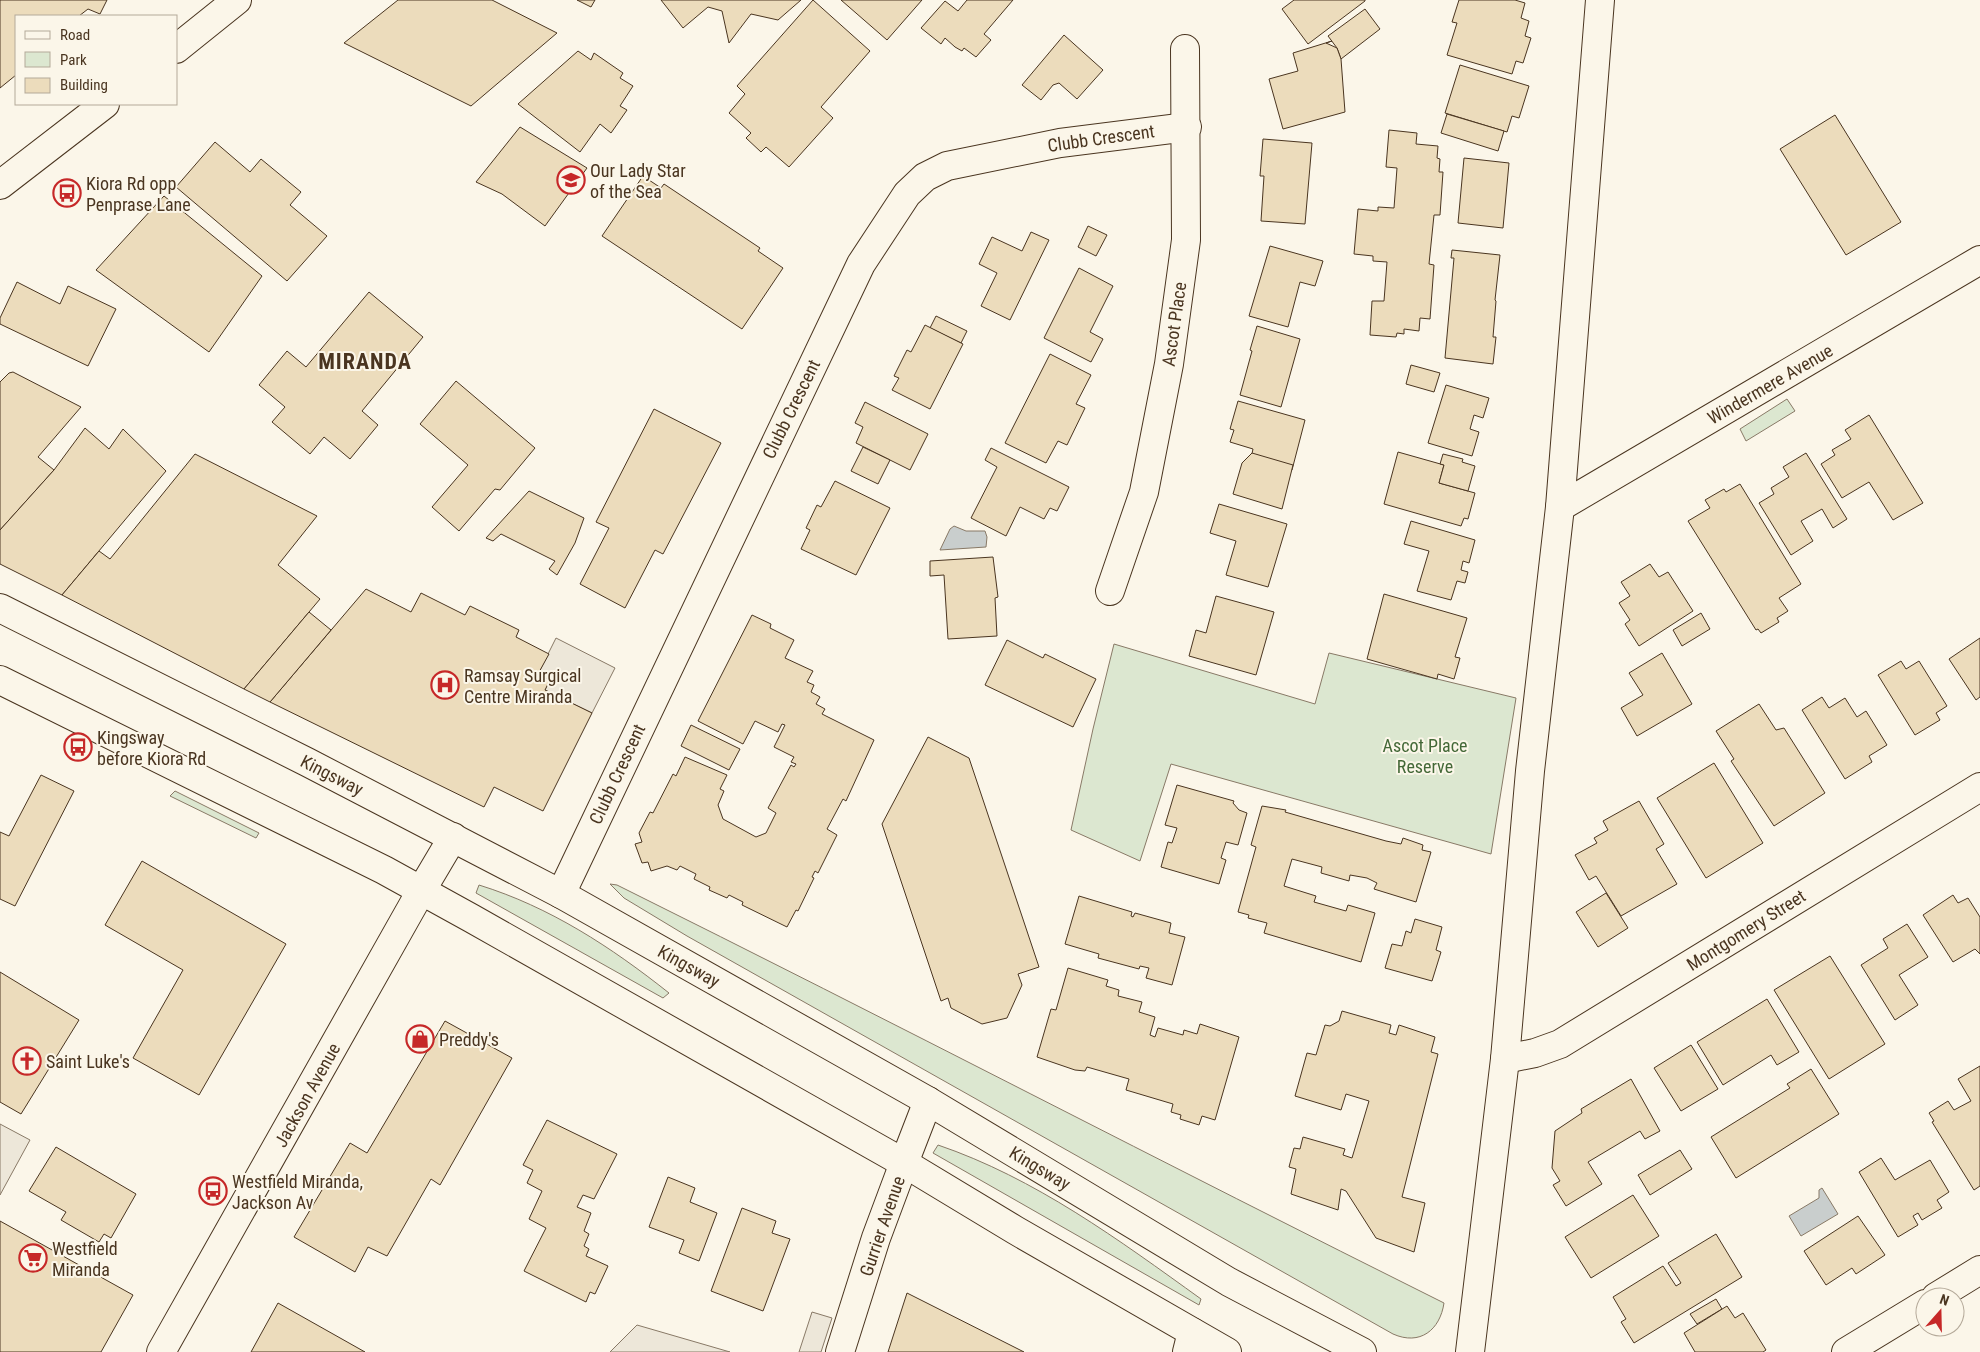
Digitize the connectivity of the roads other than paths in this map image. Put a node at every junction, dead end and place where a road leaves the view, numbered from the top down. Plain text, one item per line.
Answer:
1 (237, 0) edge
2 (1600, 0) edge
3 (178, 47) edge
4 (1185, 49) dead end
5 (104, 105) edge
6 (1187, 127) junction
7 (0, 185) edge
8 (1980, 260) edge
9 (1560, 508) junction
10 (1110, 591) dead end
11 (0, 608) edge
12 (0, 680) edge
13 (1980, 787) edge
14 (452, 838) junction
15 (421, 891) junction
16 (560, 894) junction
17 (1505, 1059) junction
18 (928, 1101) junction
19 (904, 1162) junction
20 (1980, 1270) edge
21 (1952, 1287) edge
22 (1915, 1310) edge
23 (1190, 1342) edge
24 (161, 1352) edge
25 (840, 1352) edge
26 (1227, 1352) edge
27 (1362, 1352) edge
28 (1470, 1352) edge
29 (1846, 1352) edge

1 - 3 street
2 - 9 street
4 - 6 street, Ascot Place
5 - 7 street
6 - 10 street, Ascot Place
6 - 16 street, Clubb Crescent
8 - 9 street, Windermere Avenue
9 - 17 street
11 - 14 street, Kingsway
12 - 15 street
13 - 17 street, Montgomery Street
14 - 15 street, Jackson Avenue
14 - 16 street, Kingsway
15 - 19 street
15 - 24 street, Jackson Avenue
16 - 18 street, Kingsway
17 - 28 street
18 - 19 street, Gurrier Avenue
18 - 27 street, Kingsway
19 - 23 street
19 - 25 street, Gurrier Avenue
20 - 21 street
22 - 29 street
23 - 26 street

